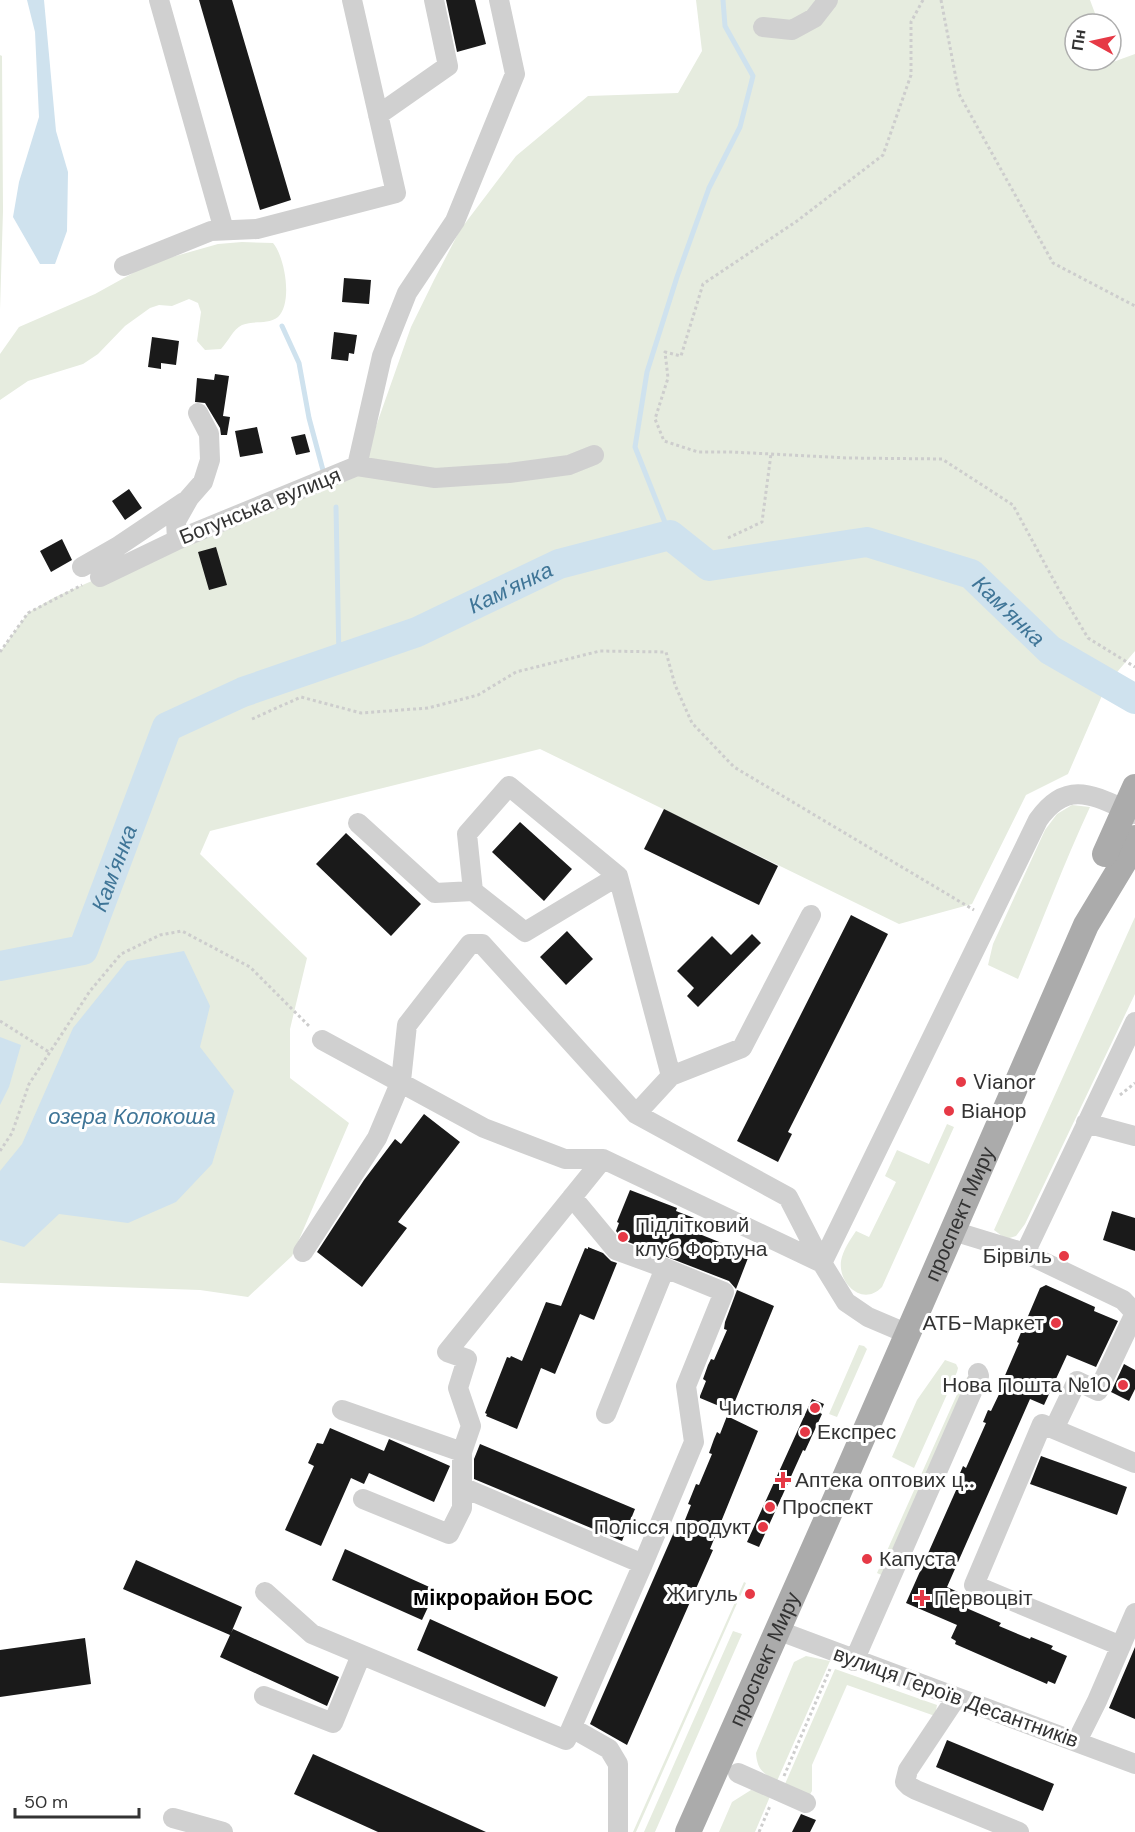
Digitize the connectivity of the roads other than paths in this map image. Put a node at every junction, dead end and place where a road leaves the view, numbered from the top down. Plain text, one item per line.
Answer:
1 (159, 0) edge
2 (434, 0) edge
3 (499, 0) edge
4 (828, 0) edge
5 (359, 3) edge
6 (763, 27) dead end
7 (378, 115) junction
8 (224, 230) junction
9 (124, 266) dead end
10 (198, 413) dead end
11 (594, 455) dead end
12 (357, 466) junction
13 (189, 498) junction
14 (177, 540) junction
15 (82, 567) dead end
16 (100, 577) road end
17 (1135, 786) edge
18 (1135, 814) edge
19 (358, 823) dead end
20 (1135, 838) edge
21 (1115, 858) junction
22 (618, 876) junction
23 (473, 891) junction
24 (812, 915) dead end
25 (1135, 1022) edge
26 (322, 1040) road end
27 (671, 1076) junction
28 (401, 1081) junction
29 (636, 1114) junction
30 (1086, 1123) junction
31 (1135, 1136) edge
32 (603, 1159) junction
33 (572, 1197) junction
34 (953, 1231) junction
35 (303, 1251) dead end
36 (1016, 1252) junction
37 (822, 1263) junction
38 (665, 1268) junction
39 (1135, 1313) edge
40 (908, 1334) junction
41 (978, 1373) dead end
42 (342, 1410) dead end
43 (606, 1414) dead end
44 (1054, 1429) junction
45 (462, 1452) junction
46 (1135, 1463) edge
47 (462, 1487) junction
48 (363, 1499) dead end
49 (643, 1564) junction
50 (265, 1592) dead end
51 (1135, 1612) edge
52 (777, 1630) junction
53 (1121, 1646) junction
54 (361, 1655) junction
55 (854, 1661) junction
56 (264, 1696) dead end
57 (956, 1698) junction
58 (572, 1728) junction
59 (1077, 1741) junction
60 (1135, 1764) edge
61 (738, 1773) dead end
62 (806, 1803) dead end
63 (173, 1818) dead end
64 (223, 1832) edge
65 (618, 1832) edge
66 (688, 1832) edge
67 (1019, 1832) edge

1 - 8 street
2 - 7 street
3 - 12 street, Богунська вулиця
4 - 6 street
5 - 7 street
7 - 8 street
8 - 9 street
10 - 13 street
11 - 12 street
12 - 14 street, Богунська вулиця
13 - 14 street
13 - 15 street
14 - 16 street, Богунська вулиця
17 - 21 main road, проспект Миру, bridge
18 - 37 street
19 - 23 street
20 - 21 main road, проспект Миру
21 - 34 main road, проспект Миру
22 - 23 street
22 - 23 street
22 - 27 street
24 - 27 street
25 - 30 street
26 - 28 street
27 - 29 street
28 - 29 street
28 - 32 street
28 - 35 street
29 - 37 street
30 - 31 street
30 - 36 street
32 - 33 street
32 - 37 street
33 - 38 street
33 - 45 street
34 - 36 street
34 - 40 main road, проспект Миру
36 - 39 street
37 - 40 street
38 - 43 street
38 - 49 street
39 - 44 street
40 - 52 main road, проспект Миру
41 - 55 street
42 - 45 street
44 - 46 street
44 - 53 street
45 - 47 street
47 - 48 street
47 - 49 street
49 - 58 street
50 - 54 street
51 - 53 street
52 - 55 street, вулиця Героїв Десантників
52 - 66 main road, проспект Миру
53 - 59 street
54 - 56 street
54 - 58 street
55 - 57 street, вулиця Героїв Десантників
57 - 59 street, вулиця Героїв Десантників
57 - 67 street
58 - 65 street
59 - 60 street, вулиця Героїв Десантників
61 - 62 street
63 - 64 street

